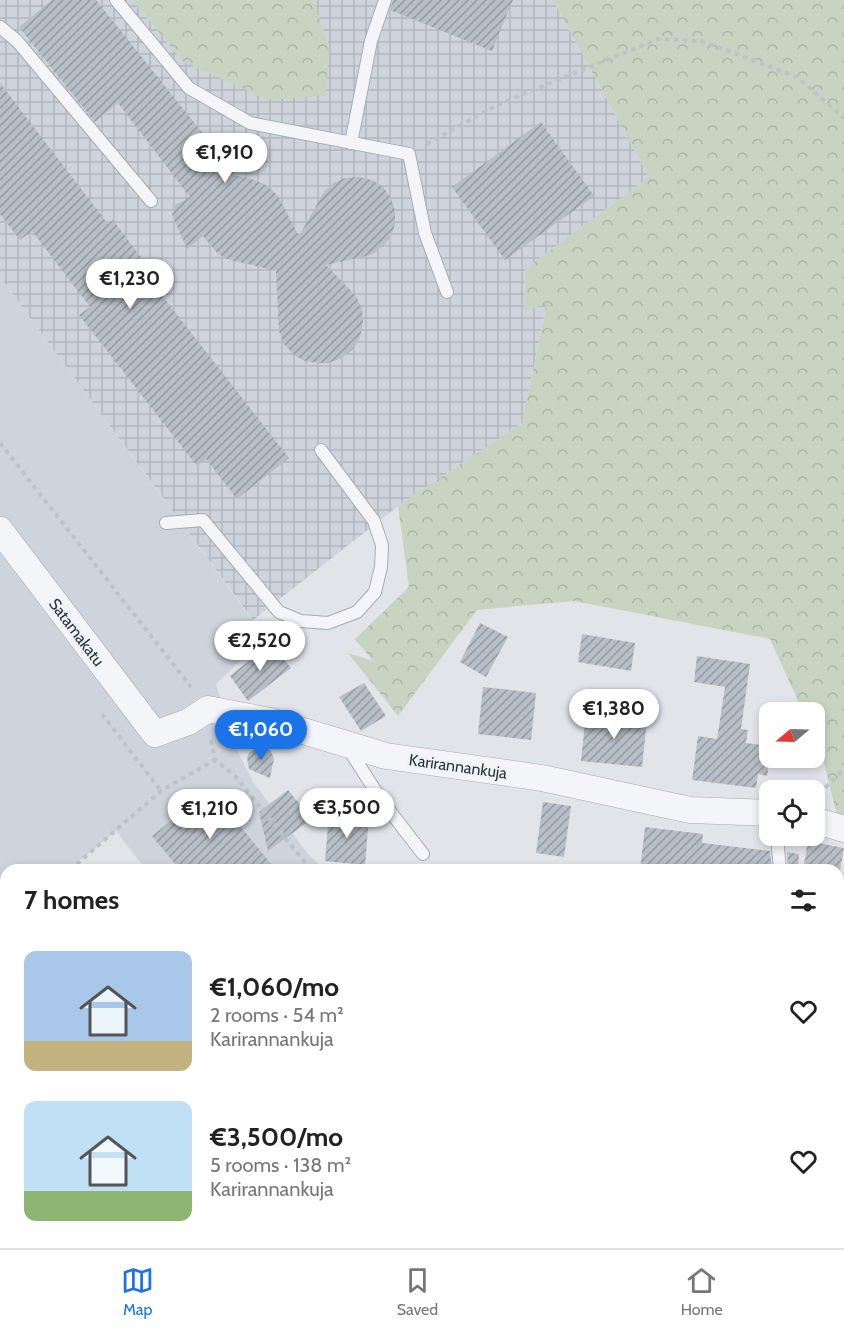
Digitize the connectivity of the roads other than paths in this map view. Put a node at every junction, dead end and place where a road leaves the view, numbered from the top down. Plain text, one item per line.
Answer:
1 (116, 0) edge
2 (385, 0) edge
3 (0, 27) edge
4 (351, 143) junction
5 (151, 201) dead end
6 (447, 292) dead end
7 (321, 450) dead end
8 (166, 523) dead end
9 (0, 530) edge
10 (208, 709) joint
11 (346, 744) junction
12 (759, 813) edge
13 (825, 823) edge
14 (844, 829) edge
15 (778, 846) edge
16 (423, 854) dead end
17 (779, 864) edge

1 - 4 lane
2 - 4 lane
3 - 5 lane
4 - 6 lane
7 - 8 lane
9 - 10 street, Satamakatu
10 - 11 street, Karirannankuja
11 - 12 street, Karirannankuja
11 - 16 lane
13 - 14 street
15 - 17 lane

